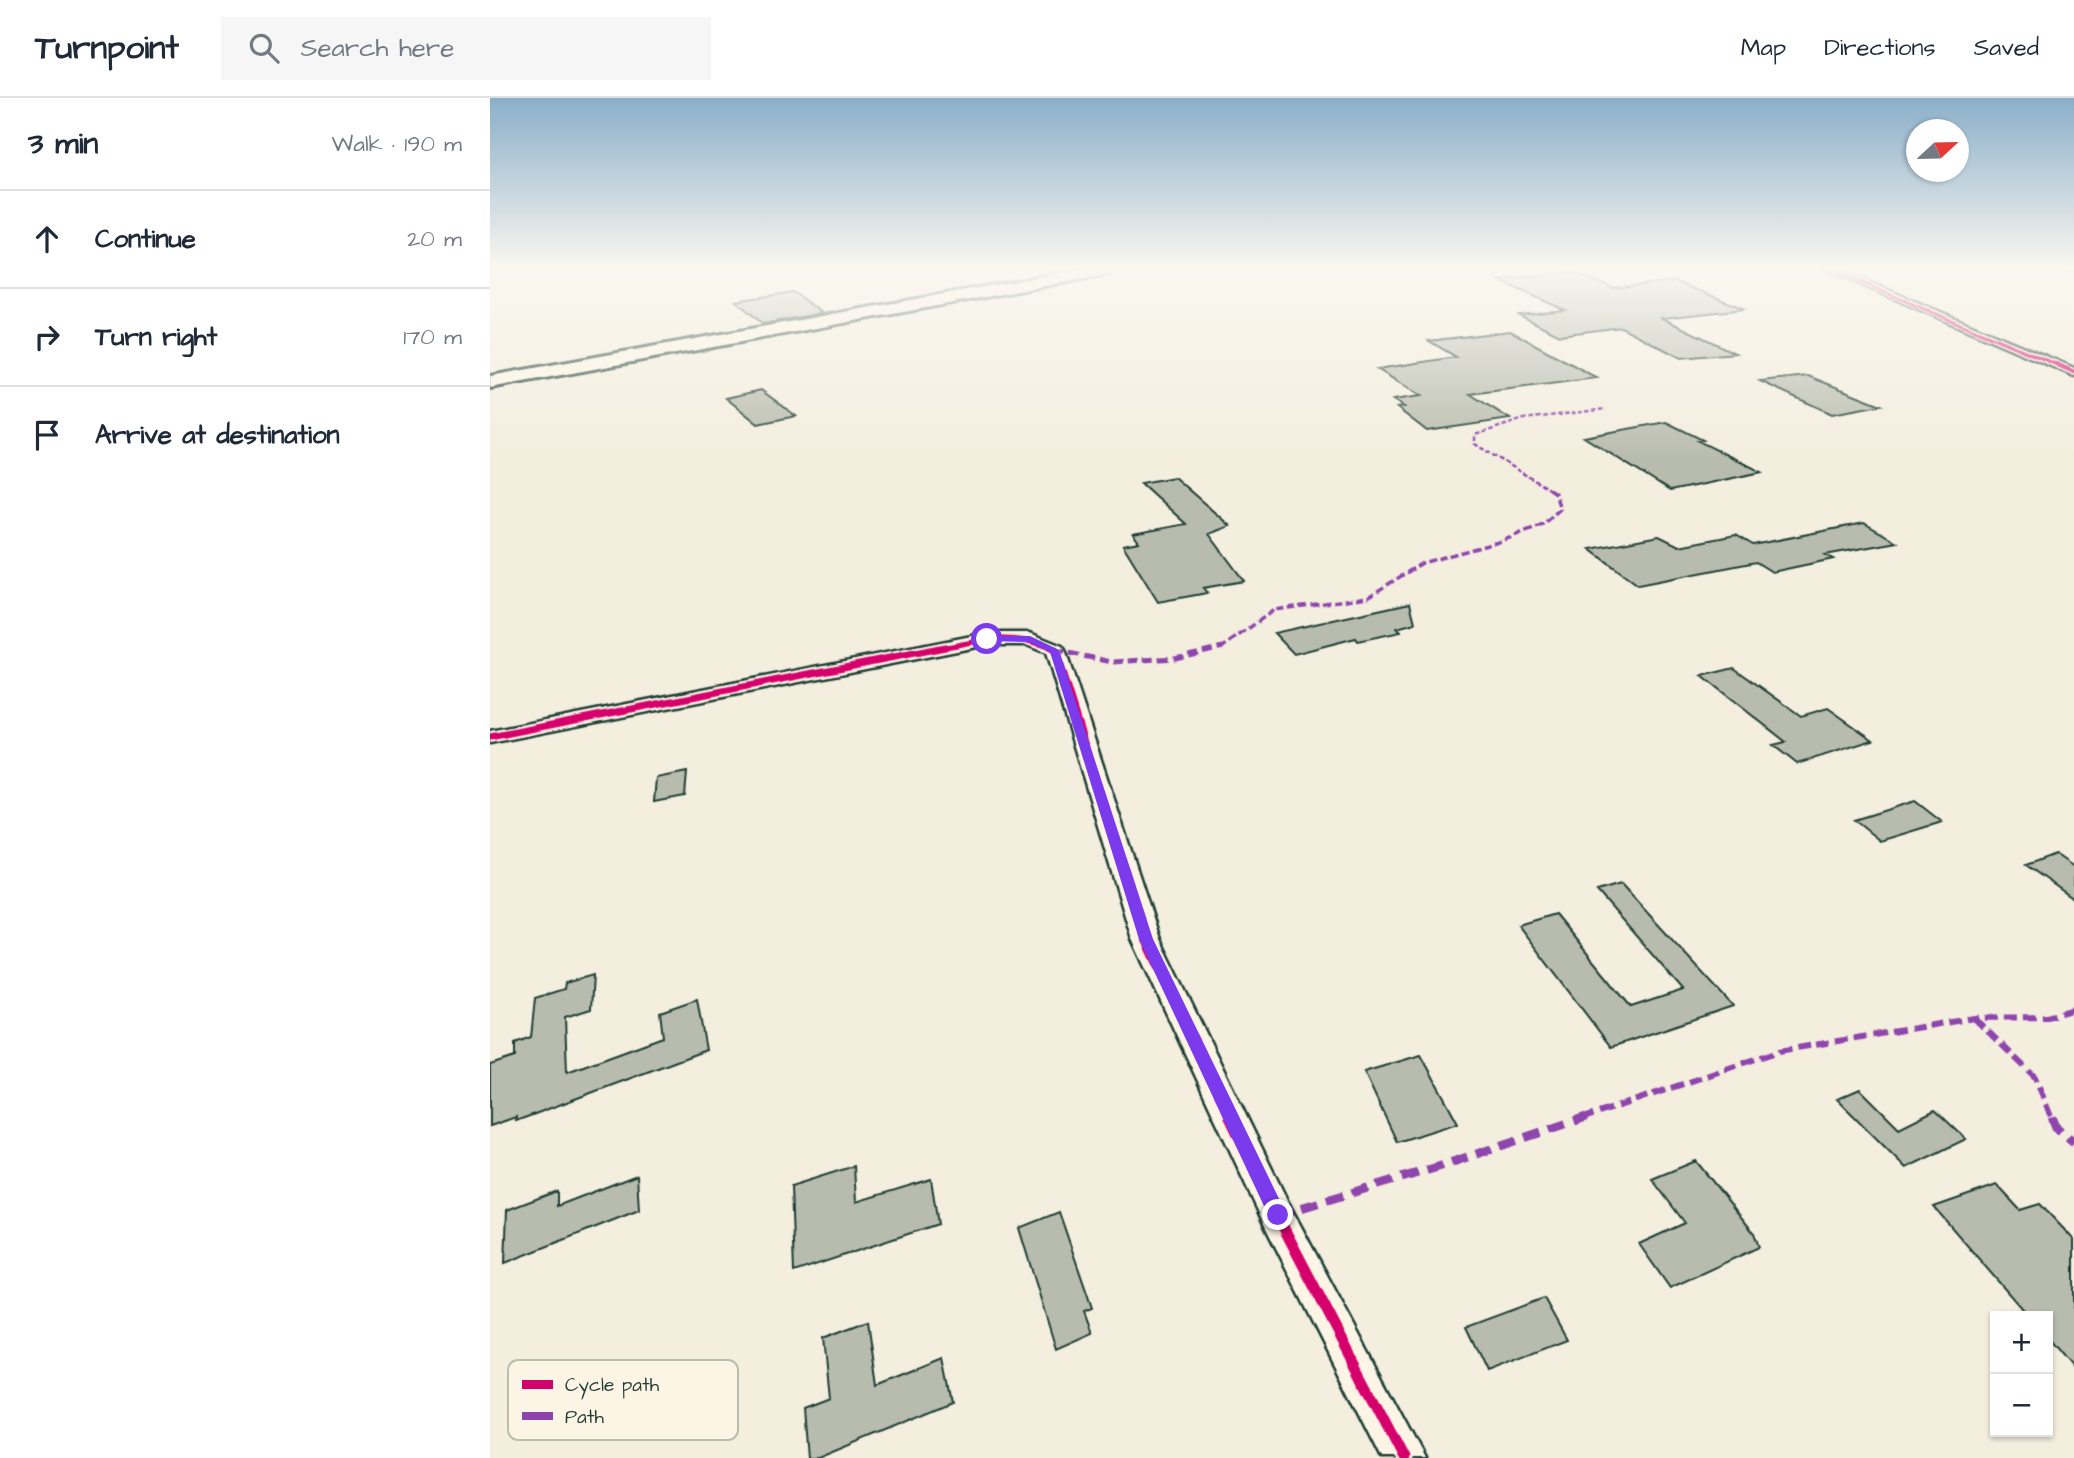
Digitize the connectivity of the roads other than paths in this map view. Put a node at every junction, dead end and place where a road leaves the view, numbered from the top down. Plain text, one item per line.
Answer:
1 (762, 332) edge
2 (1980, 332) edge
3 (2074, 372) edge
4 (490, 382) edge
5 (490, 737) edge
6 (1404, 1458) edge

1 - 4 highway
2 - 3 street
5 - 6 street

